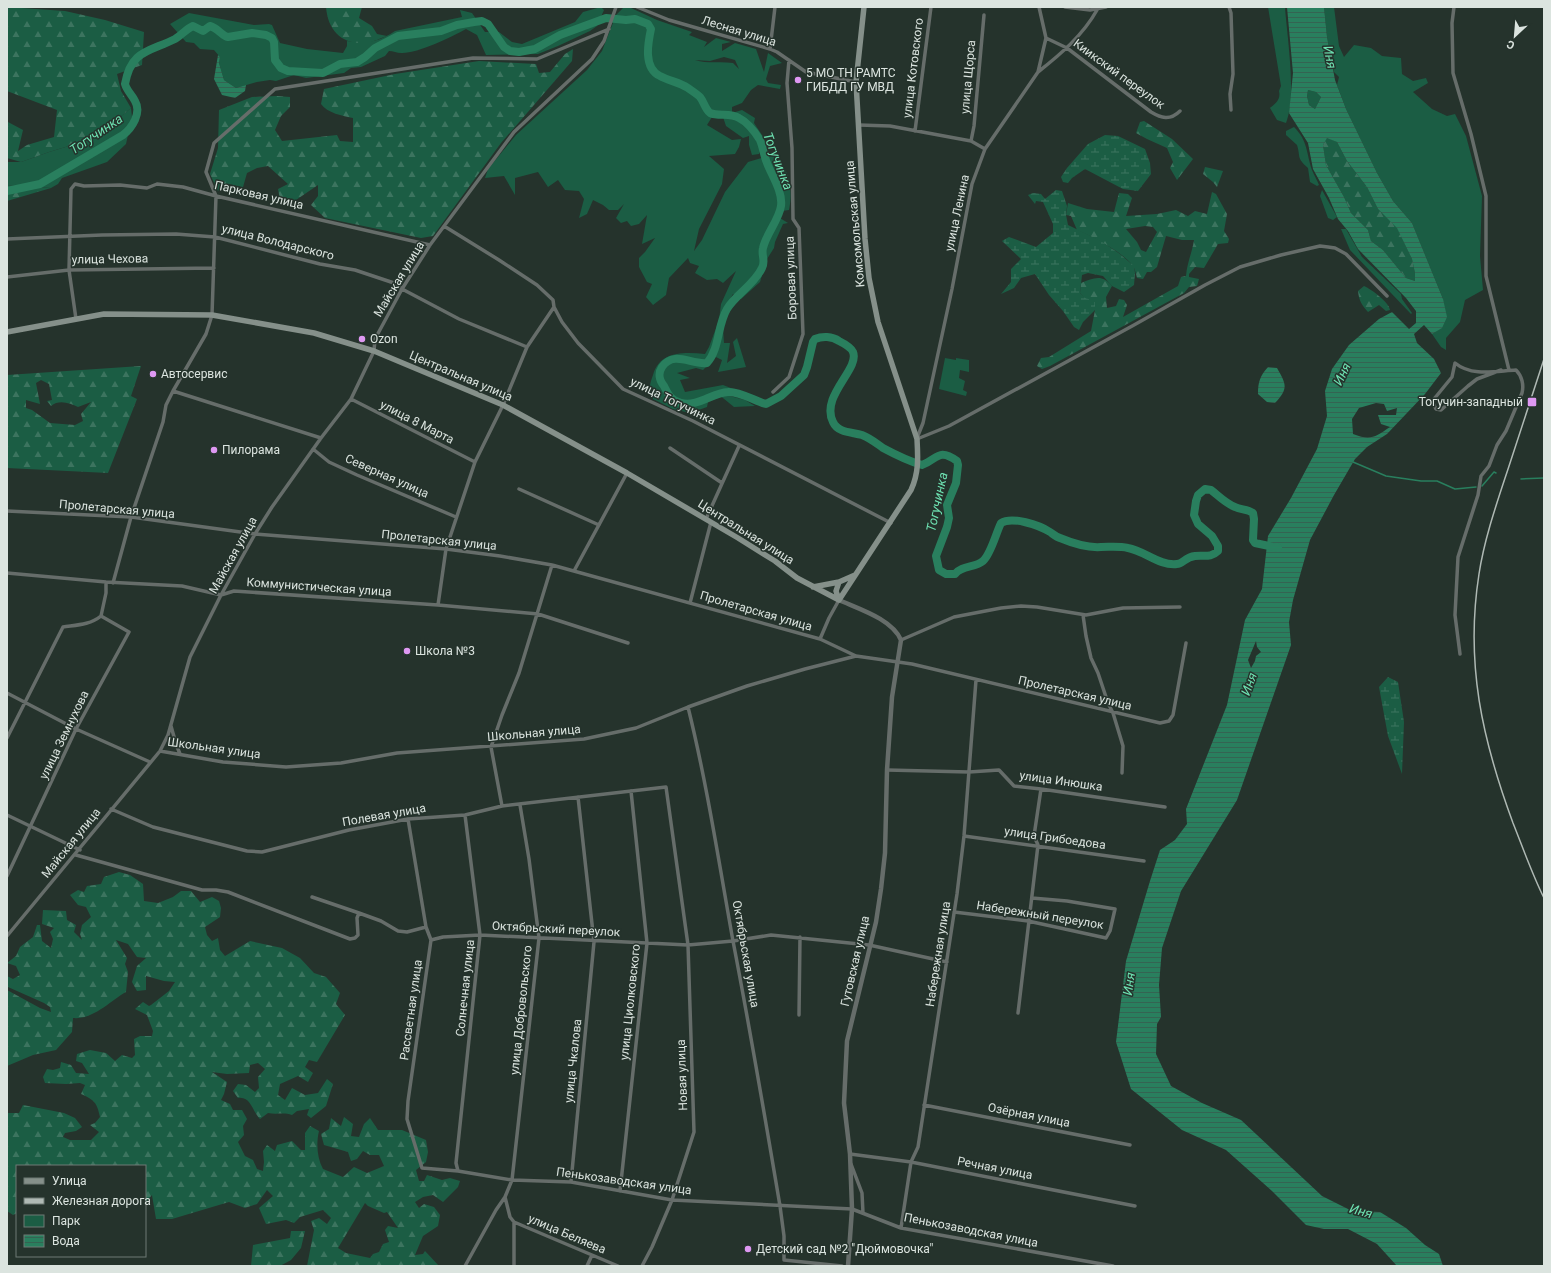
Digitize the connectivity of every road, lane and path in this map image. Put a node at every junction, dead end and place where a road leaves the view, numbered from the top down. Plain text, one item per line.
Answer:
1 (616, 7) edge
2 (637, 7) edge
3 (775, 7) edge
4 (864, 7) edge
5 (931, 7) edge
6 (1039, 7) edge
7 (1065, 7) edge
8 (1106, 7) edge
9 (1229, 7) edge
10 (1454, 7) edge
11 (1090, 8) edge
12 (1097, 10) junction
13 (984, 15) dead end
14 (1092, 20) junction
15 (609, 29) junction
16 (1046, 38) junction
17 (1067, 48) junction
18 (770, 49) junction
19 (789, 60) junction
20 (1038, 72) junction
21 (856, 82) junction
22 (1231, 110) dead end
23 (1180, 111) dead end
24 (860, 125) junction
25 (915, 131) junction
26 (970, 141) junction
27 (985, 149) junction
28 (216, 196) junction
29 (444, 226) junction
30 (71, 237) junction
31 (215, 237) junction
32 (7, 239) edge
33 (430, 245) junction
34 (214, 268) junction
35 (69, 270) junction
36 (7, 277) edge
37 (402, 288) junction
38 (1387, 296) dead end
39 (554, 307) junction
40 (212, 315) junction
41 (76, 319) junction
42 (7, 332) edge
43 (527, 347) junction
44 (374, 351) junction
45 (1501, 370) junction
46 (1509, 370) junction
47 (173, 391) junction
48 (774, 392) dead end
49 (351, 399) junction
50 (503, 405) junction
51 (321, 438) junction
52 (917, 439) junction
53 (739, 446) junction
54 (670, 448) dead end
55 (314, 449) junction
56 (475, 462) junction
57 (627, 473) junction
58 (722, 483) junction
59 (519, 489) dead end
60 (7, 511) edge
61 (131, 517) junction
62 (456, 517) junction
63 (706, 519) junction
64 (711, 522) junction
65 (890, 523) junction
66 (599, 525) junction
67 (255, 534) junction
68 (446, 549) junction
69 (552, 565) junction
70 (574, 571) junction
71 (7, 573) edge
72 (856, 575) junction
73 (106, 582) junction
74 (839, 582) junction
75 (113, 583) junction
76 (813, 588) junction
77 (221, 596) junction
78 (839, 600) junction
79 (690, 603) junction
80 (438, 605) junction
81 (1180, 606) dead end
82 (538, 614) junction
83 (1083, 614) junction
84 (101, 616) junction
85 (820, 640) junction
86 (901, 640) junction
87 (628, 643) dead end
88 (1186, 643) dead end
89 (1460, 654) dead end
90 (856, 656) junction
91 (899, 661) junction
92 (976, 680) junction
93 (7, 693) edge
94 (25, 702) junction
95 (688, 707) junction
96 (1113, 713) junction
97 (171, 725) junction
98 (76, 728) junction
99 (7, 738) edge
100 (491, 746) junction
101 (160, 751) junction
102 (180, 754) junction
103 (150, 762) junction
104 (886, 770) junction
105 (969, 772) junction
106 (1122, 773) dead end
107 (666, 787) joint
108 (1041, 788) junction
109 (632, 791) junction
110 (578, 797) junction
111 (520, 805) junction
112 (502, 806) junction
113 (1165, 807) dead end
114 (111, 810) junction
115 (7, 815) edge
116 (465, 815) junction
117 (408, 819) junction
118 (31, 827) junction
119 (964, 836) junction
120 (1038, 845) junction
121 (80, 850) junction
122 (76, 855) junction
123 (1144, 861) dead end
124 (7, 876) edge
125 (312, 897) dead end
126 (1032, 898) junction
127 (359, 912) junction
128 (954, 912) junction
129 (1028, 921) junction
130 (426, 927) junction
131 (480, 935) junction
132 (7, 936) edge
133 (800, 937) junction
134 (539, 938) junction
135 (431, 940) junction
136 (733, 941) junction
137 (594, 942) junction
138 (647, 943) junction
139 (688, 945) junction
140 (869, 945) junction
141 (947, 962) junction
142 (1018, 1013) dead end
143 (799, 1016) dead end
144 (924, 1105) junction
145 (1130, 1145) dead end
146 (850, 1154) junction
147 (851, 1162) junction
148 (911, 1162) junction
149 (458, 1171) junction
150 (512, 1180) junction
151 (571, 1182) junction
152 (620, 1191) junction
153 (505, 1197) junction
154 (672, 1200) junction
155 (780, 1206) junction
156 (1135, 1206) dead end
157 (852, 1209) junction
158 (863, 1213) junction
159 (514, 1222) junction
160 (901, 1228) junction
161 (592, 1254) junction
162 (465, 1266) edge
163 (514, 1266) edge
164 (587, 1266) edge
165 (618, 1266) edge
166 (642, 1266) edge
167 (842, 1266) edge
168 (848, 1266) edge
169 (1113, 1266) edge

1 - 15 street, Майская улица
2 - 18 street, Лесная улица
3 - 18 street
4 - 21 main road, Комсомольская улица
5 - 25 street, улица Котовского
6 - 16 street, улица Ленина
7 - 11 street
8 - 12 street
9 - 22 street
10 - 46 street
11 - 12 street
11 - 14 street
12 - 14 street
13 - 26 street, улица Щорса
14 - 17 street
15 - 28 street
15 - 29 street, Майская улица
16 - 17 street, Киикский переулок
16 - 20 street, улица Ленина
17 - 20 street
17 - 23 street, Киикский переулок
18 - 19 street, Лесная улица
19 - 21 street, Лесная улица
19 - 48 street, Боровая улица
20 - 27 street, улица Ленина
21 - 24 main road, Комсомольская улица
24 - 25 street
24 - 52 main road, Комсомольская улица
25 - 26 street
26 - 27 street
27 - 52 street, улица Ленина
28 - 30 street, Парковая улица
28 - 31 street
28 - 33 street, Парковая улица
29 - 33 street, Майская улица
29 - 39 street, улица Тогучинка
30 - 31 street, улица Володарского
30 - 32 street, улица Володарского
30 - 35 street
31 - 34 street
31 - 37 street, улица Володарского
33 - 37 street, Майская улица
34 - 35 street, улица Чехова
34 - 40 street
35 - 36 street, улица Чехова
35 - 41 street
37 - 43 street, улица Володарского
37 - 44 street, Майская улица
38 - 52 street
39 - 43 street
39 - 53 street, улица Тогучинка
40 - 41 main road, Центральная улица
40 - 44 main road, Центральная улица
40 - 47 street
41 - 42 main road, Центральная улица
43 - 50 street
44 - 49 street, Майская улица
44 - 50 main road, Центральная улица
45 - 45 street
45 - 46 street
46 - 89 street
47 - 51 street
47 - 61 street
49 - 51 street, Майская улица
49 - 56 street, улица 8 Марта
50 - 56 street
50 - 57 main road, Центральная улица
51 - 55 street, Майская улица
52 - 65 main road, Комсомольская улица
53 - 58 street
53 - 65 street, улица Тогучинка
54 - 58 street
55 - 62 street, Северная улица
55 - 67 street, Майская улица
56 - 62 street
57 - 63 main road, Центральная улица
57 - 66 street
58 - 63 street
59 - 66 street
60 - 61 street, Пролетарская улица
61 - 67 street, Пролетарская улица
61 - 75 street
62 - 68 street
63 - 64 main road, Центральная улица
64 - 76 main road, Центральная улица
64 - 79 street
65 - 72 main road, Комсомольская улица
66 - 70 street
67 - 68 street, Пролетарская улица
67 - 77 street, Майская улица
68 - 69 street, Пролетарская улица
68 - 80 street
69 - 70 street, Пролетарская улица
69 - 82 street
70 - 79 street, Пролетарская улица
71 - 73 street, Коммунистическая улица
72 - 74 main road
72 - 78 main road, Комсомольская улица
73 - 75 street, Коммунистическая улица
73 - 84 street
74 - 76 main road
74 - 78 main road
75 - 77 street, Коммунистическая улица
76 - 78 main road, Центральная улица
77 - 80 street, Коммунистическая улица
77 - 97 street, Майская улица
78 - 85 street
78 - 86 street
79 - 85 street, Пролетарская улица
80 - 82 street, Коммунистическая улица
81 - 83 street
82 - 87 street, Коммунистическая улица
82 - 100 street
83 - 86 street
83 - 96 street
84 - 94 street
84 - 98 street, улица Земнухова
85 - 90 street, Пролетарская улица
86 - 91 street, Гутовская улица
88 - 96 street, Пролетарская улица
90 - 91 street, Школьная улица
90 - 95 street, Школьная улица
91 - 92 street, Пролетарская улица
91 - 104 street, Гутовская улица
92 - 96 street, Пролетарская улица
92 - 105 street, Набережная улица
93 - 94 street
94 - 98 street
94 - 99 street
95 - 100 street, Школьная улица
95 - 136 street, Октябрьская улица
96 - 106 street
97 - 101 street, Майская улица
97 - 102 street
98 - 103 street
98 - 118 street, улица Земнухова
100 - 102 street, Школьная улица
100 - 112 street
101 - 102 street, Школьная улица
101 - 103 street, Майская улица
103 - 114 street, Майская улица
104 - 105 street, улица Инюшка
104 - 140 street, Гутовская улица
105 - 108 street, улица Инюшка
105 - 119 street, Набережная улица
107 - 109 street, Полевая улица
107 - 139 street, Новая улица
108 - 113 street, улица Инюшка
108 - 120 street
109 - 110 street, Полевая улица
109 - 138 street, улица Циолковского
110 - 111 street, Полевая улица
110 - 137 street, улица Чкалова
111 - 112 street, Полевая улица
111 - 134 street, улица Добровольского
112 - 116 street, Полевая улица
114 - 117 street, Полевая улица
114 - 121 street, Майская улица
115 - 118 street
116 - 117 street, Полевая улица
116 - 131 street, Солнечная улица
117 - 130 street, Рассветная улица
118 - 121 street
118 - 124 street, улица Земнухова
119 - 120 street, улица Грибоедова
119 - 128 street, Набережная улица
120 - 123 street, улица Грибоедова
120 - 126 street
121 - 122 street, Майская улица
122 - 127 street
122 - 132 street, Майская улица
125 - 127 street
126 - 129 street
126 - 129 street, Набережный переулок
127 - 130 street
128 - 129 street, Набережный переулок
128 - 141 street, Набережная улица
129 - 142 street
130 - 135 street, Рассветная улица
131 - 134 street, Октябрьский переулок
131 - 135 street, Октябрьский переулок
131 - 149 street, Солнечная улица
133 - 136 street, Октябрьский переулок
133 - 140 street, Октябрьский переулок
133 - 143 street
134 - 137 street, Октябрьский переулок
134 - 150 street, улица Добровольского
135 - 149 street, Рассветная улица
136 - 139 street, Октябрьский переулок
136 - 155 street, Октябрьская улица
137 - 138 street, Октябрьский переулок
137 - 151 street, улица Чкалова
138 - 139 street, Октябрьский переулок
138 - 152 street, улица Циолковского
139 - 154 street, Новая улица
140 - 141 street, Октябрьский переулок
140 - 146 street, Гутовская улица
141 - 144 street, Набережная улица
144 - 145 street, Озёрная улица
144 - 148 street, Набережная улица
146 - 147 street, Гутовская улица
146 - 148 street, Речная улица
147 - 157 street, Гутовская улица
147 - 158 street
148 - 156 street, Речная улица
148 - 160 street, Набережная улица
149 - 150 street, Пенькозаводская улица
150 - 151 street, Пенькозаводская улица
150 - 153 street, улица Добровольского
151 - 152 street, Пенькозаводская улица
152 - 154 street, Пенькозаводская улица
153 - 159 street, улица Беляева
153 - 162 street, улица Добровольского
154 - 155 street, Пенькозаводская улица
154 - 166 street, Новая улица
155 - 157 street, Пенькозаводская улица
155 - 167 street
157 - 158 street, Пенькозаводская улица
157 - 168 street, Гутовская улица
158 - 160 street, Пенькозаводская улица
159 - 161 street, улица Беляева
159 - 163 street
160 - 169 street, Пенькозаводская улица
161 - 164 street
161 - 165 street, улица Беляева

